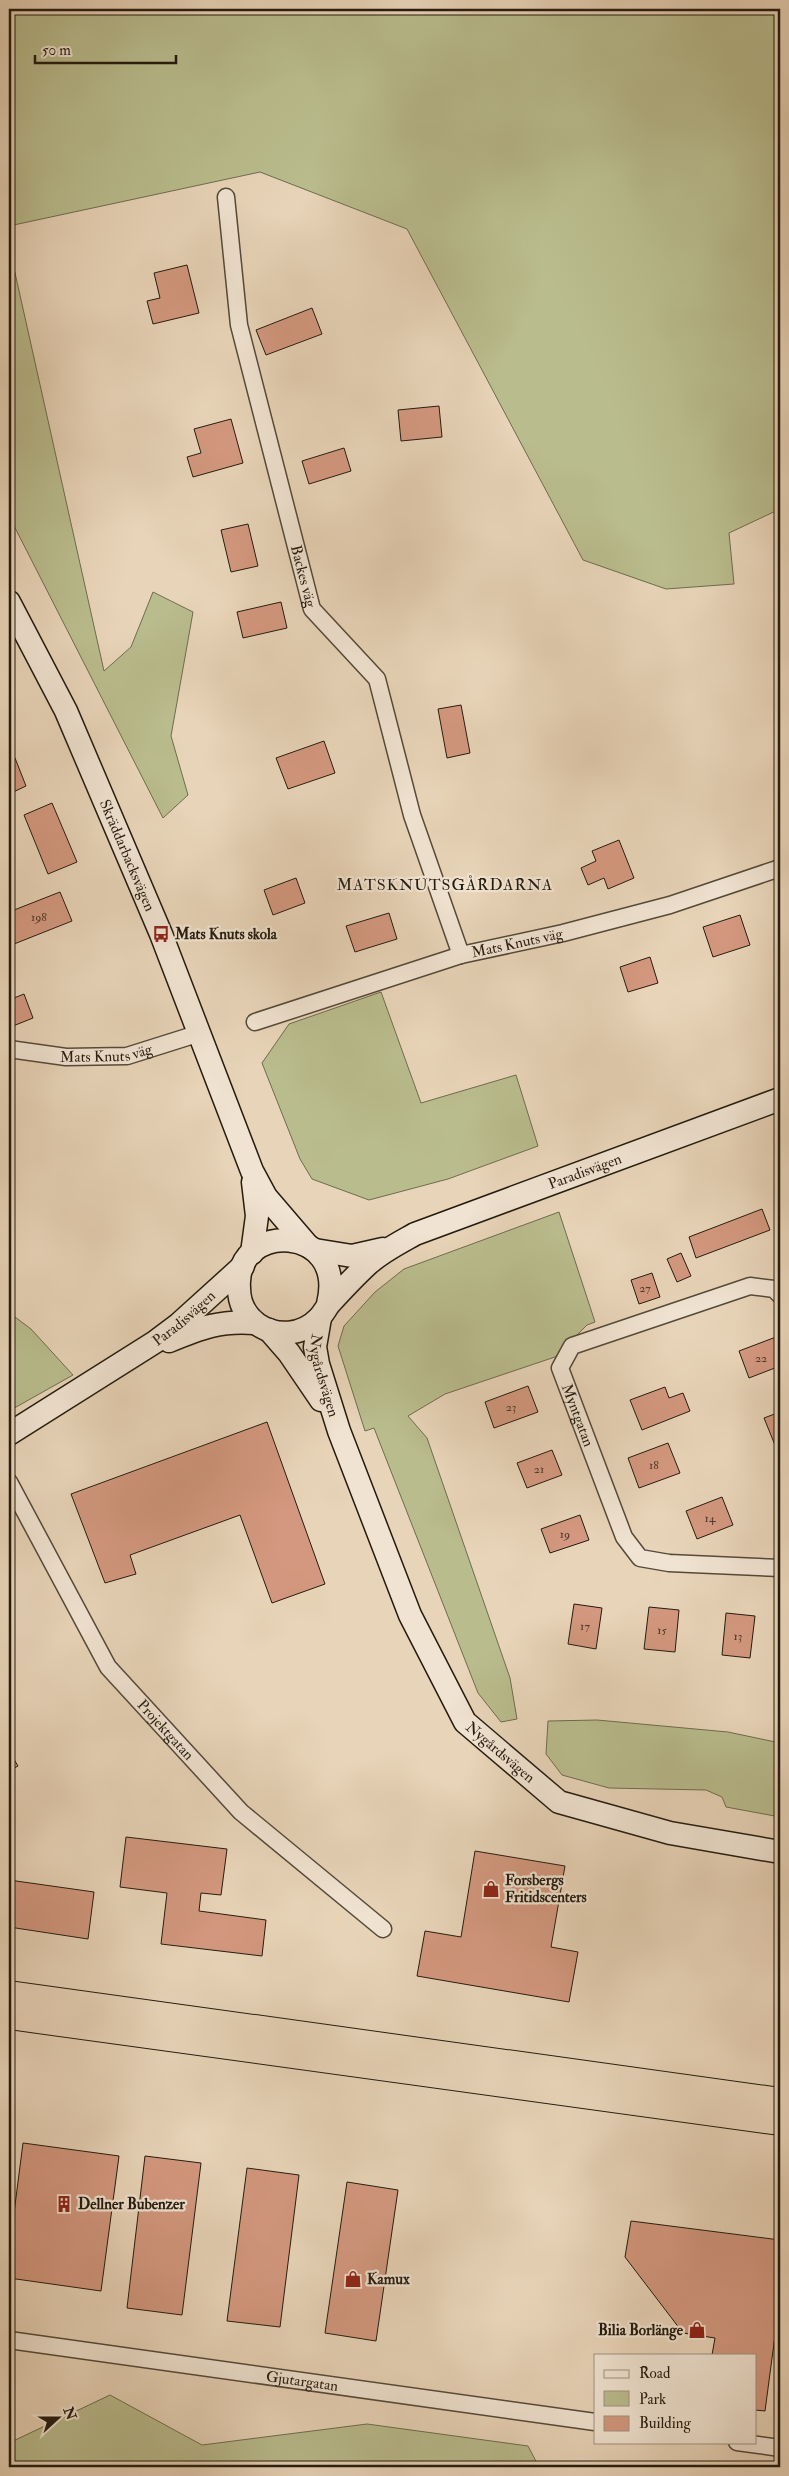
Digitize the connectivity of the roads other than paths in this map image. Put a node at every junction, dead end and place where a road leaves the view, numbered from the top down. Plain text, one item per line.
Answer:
1 (226, 197) dead end
2 (9, 602) edge
3 (780, 868) edge
4 (461, 955) junction
5 (254, 1022) dead end
6 (200, 1033) junction
7 (9, 1049) edge
8 (780, 1099) edge
9 (252, 1172) junction
10 (394, 1246) junction
11 (312, 1248) junction
12 (247, 1259) junction
13 (780, 1295) edge
14 (324, 1311) junction
15 (262, 1327) junction
16 (121, 1365) junction
17 (339, 1431) junction
18 (9, 1434) edge
19 (9, 1482) edge
20 (780, 1568) edge
21 (780, 1852) edge
22 (383, 1929) dead end
23 (9, 1995) edge
24 (9, 2015) edge
25 (780, 2102) edge
26 (780, 2121) edge
27 (9, 2340) edge
28 (594, 2422) edge
29 (751, 2444) edge
30 (780, 2448) edge

1 - 4 street, Backes väg
2 - 6 street, Skräddarbacksvägen
3 - 4 street, Mats Knuts väg
4 - 5 street, Mats Knuts väg
6 - 7 street, Mats Knuts väg
6 - 9 street, Skräddarbacksvägen
8 - 10 street, Paradisvägen
9 - 11 street, Skräddarbacksvägen
9 - 12 street, Skräddarbacksvägen
10 - 11 street, Paradisvägen
10 - 14 street, Paradisvägen
11 - 12 street
11 - 14 street
12 - 15 street
12 - 16 street, Paradisvägen
13 - 20 street, Myntgatan
14 - 15 street
14 - 17 street, Nygårdsvägen
15 - 16 street, Paradisvägen
15 - 17 street, Nygårdsvägen
16 - 18 street, Paradisvägen
17 - 21 street, Nygårdsvägen
19 - 22 street, Projektgatan
23 - 25 highway
24 - 26 highway
27 - 28 street, Gjutargatan
29 - 30 street

